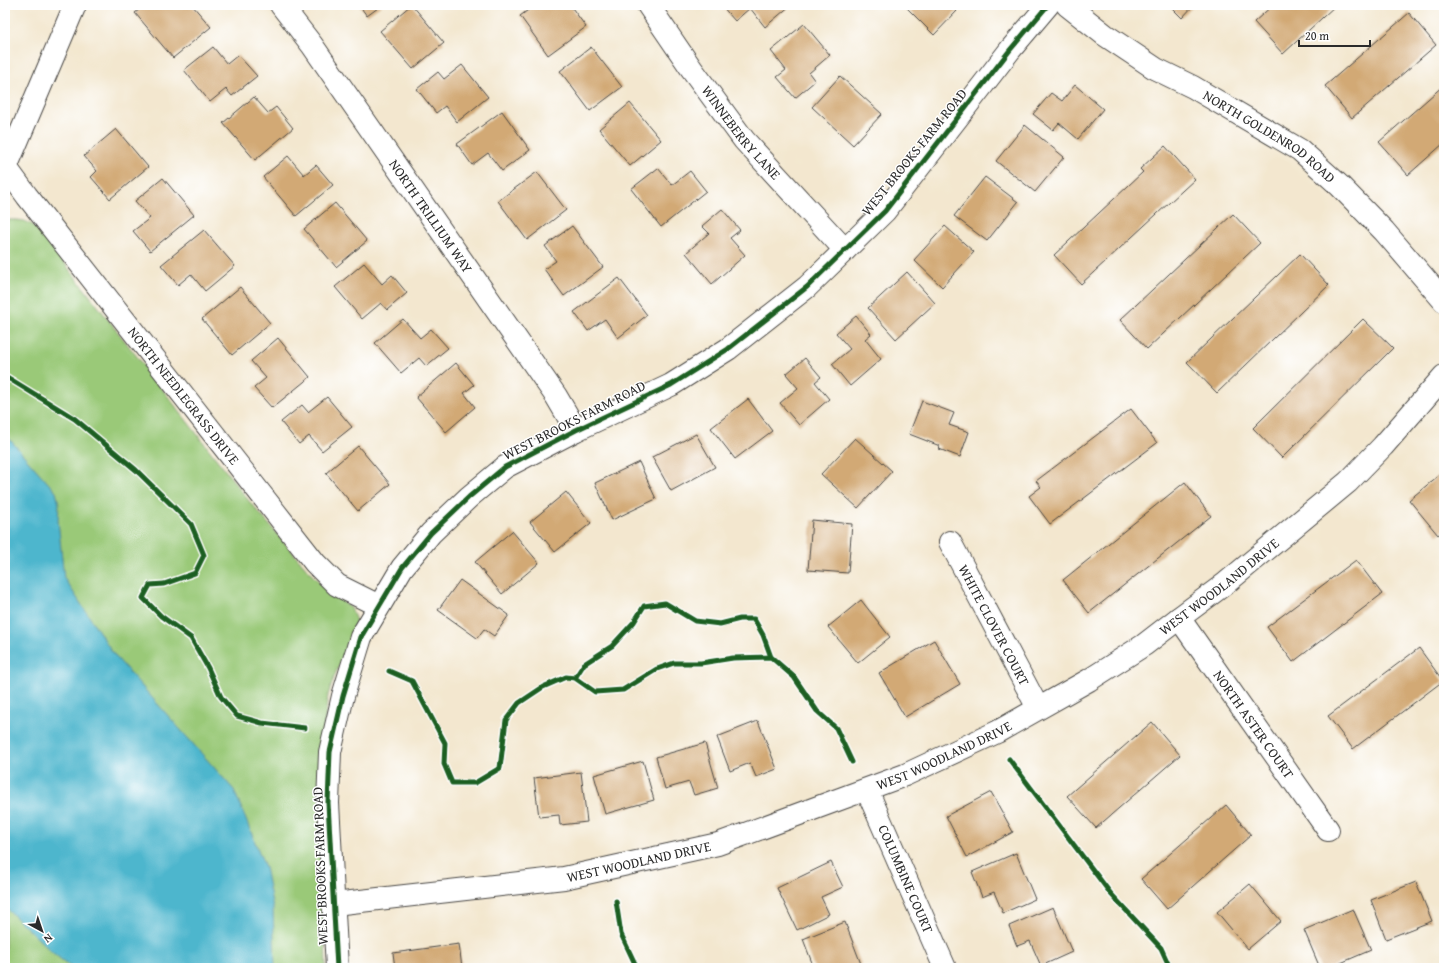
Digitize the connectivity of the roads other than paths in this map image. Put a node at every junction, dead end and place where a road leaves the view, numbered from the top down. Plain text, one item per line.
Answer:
1 (75, 5) edge
2 (281, 5) edge
3 (648, 5) edge
4 (1048, 5) edge
5 (1068, 5) edge
6 (5, 168) edge
7 (845, 250) junction
8 (1444, 301) edge
9 (1444, 376) edge
10 (576, 430) junction
11 (950, 542) dead end
12 (379, 606) junction
13 (1180, 618) junction
14 (1038, 708) junction
15 (867, 790) junction
16 (1328, 830) dead end
17 (334, 904) junction
18 (336, 968) edge
19 (945, 968) edge

1 - 6 street
2 - 10 street, NORTH TRILLIUM WAY
3 - 7 street, WINNEBERRY LANE
4 - 7 street, WEST BROOKS FARM ROAD
5 - 8 street, NORTH GOLDENROD ROAD
6 - 12 street, NORTH NEEDLEGRASS DRIVE
7 - 10 street, WEST BROOKS FARM ROAD
9 - 13 street, WEST WOODLAND DRIVE
10 - 12 street, WEST BROOKS FARM ROAD
11 - 14 street, WHITE CLOVER COURT
12 - 17 street, WEST BROOKS FARM ROAD
13 - 14 street, WEST WOODLAND DRIVE
13 - 16 street, NORTH ASTER COURT
14 - 15 street, WEST WOODLAND DRIVE
15 - 17 street, WEST WOODLAND DRIVE
15 - 19 street, COLUMBINE COURT
17 - 18 street, WEST BROOKS FARM ROAD

